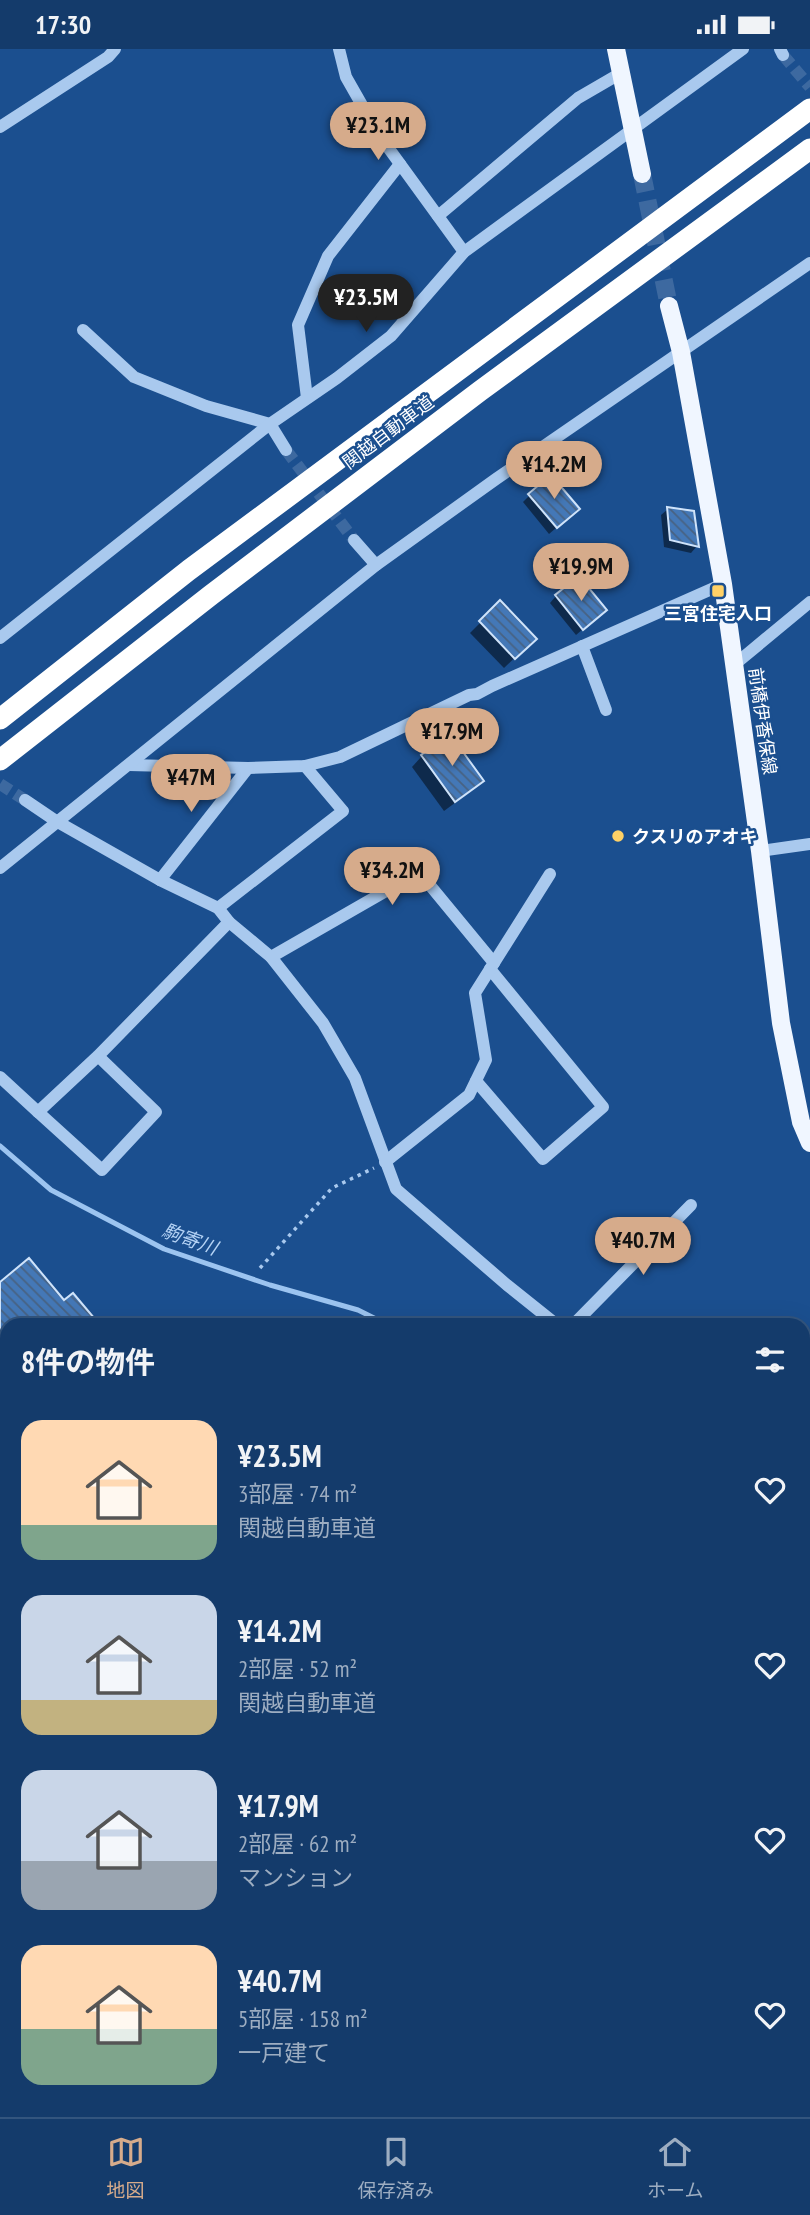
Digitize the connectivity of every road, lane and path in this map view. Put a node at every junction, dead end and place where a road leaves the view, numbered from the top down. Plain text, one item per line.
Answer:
1 (115, 49) edge
2 (340, 49) edge
3 (616, 49) edge
4 (743, 49) edge
5 (621, 73) junction
6 (810, 109) edge
7 (0, 127) edge
8 (633, 130) junction
9 (810, 149) edge
10 (400, 164) junction
11 (642, 174) tunnel mouth
12 (438, 216) junction
13 (464, 252) junction
14 (810, 263) edge
15 (669, 306) tunnel mouth
16 (83, 330) dead end
17 (681, 352) junction
18 (307, 398) junction
19 (270, 424) junction
20 (286, 450) tunnel mouth
21 (354, 540) tunnel mouth
22 (376, 565) junction
23 (723, 584) junction
24 (810, 603) edge
25 (3, 631) edge
26 (582, 646) junction
27 (734, 665) junction
28 (606, 710) dead end
29 (0, 719) edge
30 (0, 759) edge
31 (129, 765) junction
32 (305, 767) junction
33 (248, 768) junction
34 (25, 800) tunnel mouth
35 (56, 821) junction
36 (810, 844) edge
37 (760, 851) junction
38 (0, 868) edge
39 (550, 874) dead end
40 (160, 880) junction
41 (218, 908) junction
42 (229, 922) junction
43 (271, 957) junction
44 (492, 966) junction
45 (98, 1056) junction
46 (0, 1077) edge
47 (476, 1081) junction
48 (38, 1112) junction
49 (810, 1143) edge
50 (385, 1162) junction
51 (691, 1205) dead end
52 (260, 1268) dead end
53 (548, 1318) edge
54 (580, 1318) edge

1 - 7 street
2 - 10 street
3 - 5 main road
4 - 8 street
5 - 8 main road
5 - 12 street
6 - 29 highway, 関越自動車道
8 - 11 main road
8 - 13 street
9 - 30 highway, 関越自動車道
10 - 12 street
10 - 18 street
12 - 13 street
13 - 18 street
14 - 17 street
15 - 17 main road, 前橋伊香保線
16 - 19 street
17 - 22 street
17 - 23 main road, 前橋伊香保線
18 - 19 street
19 - 20 street
19 - 25 street
21 - 22 street
22 - 31 street
23 - 26 street
23 - 27 main road, 前橋伊香保線
24 - 27 street
26 - 28 street
26 - 32 street
27 - 37 main road, 前橋伊香保線
31 - 33 street
31 - 35 street
32 - 33 street
32 - 41 street
33 - 40 street
34 - 35 street
35 - 38 street
35 - 40 street
36 - 37 street
37 - 49 main road, 前橋伊香保線
39 - 44 street
40 - 41 street
41 - 42 street
42 - 43 street
42 - 45 street
43 - 44 street
43 - 50 street
44 - 47 street
44 - 47 street
45 - 48 street
45 - 48 street
46 - 48 street
47 - 50 street
50 - 52 path
50 - 53 street
51 - 54 street

